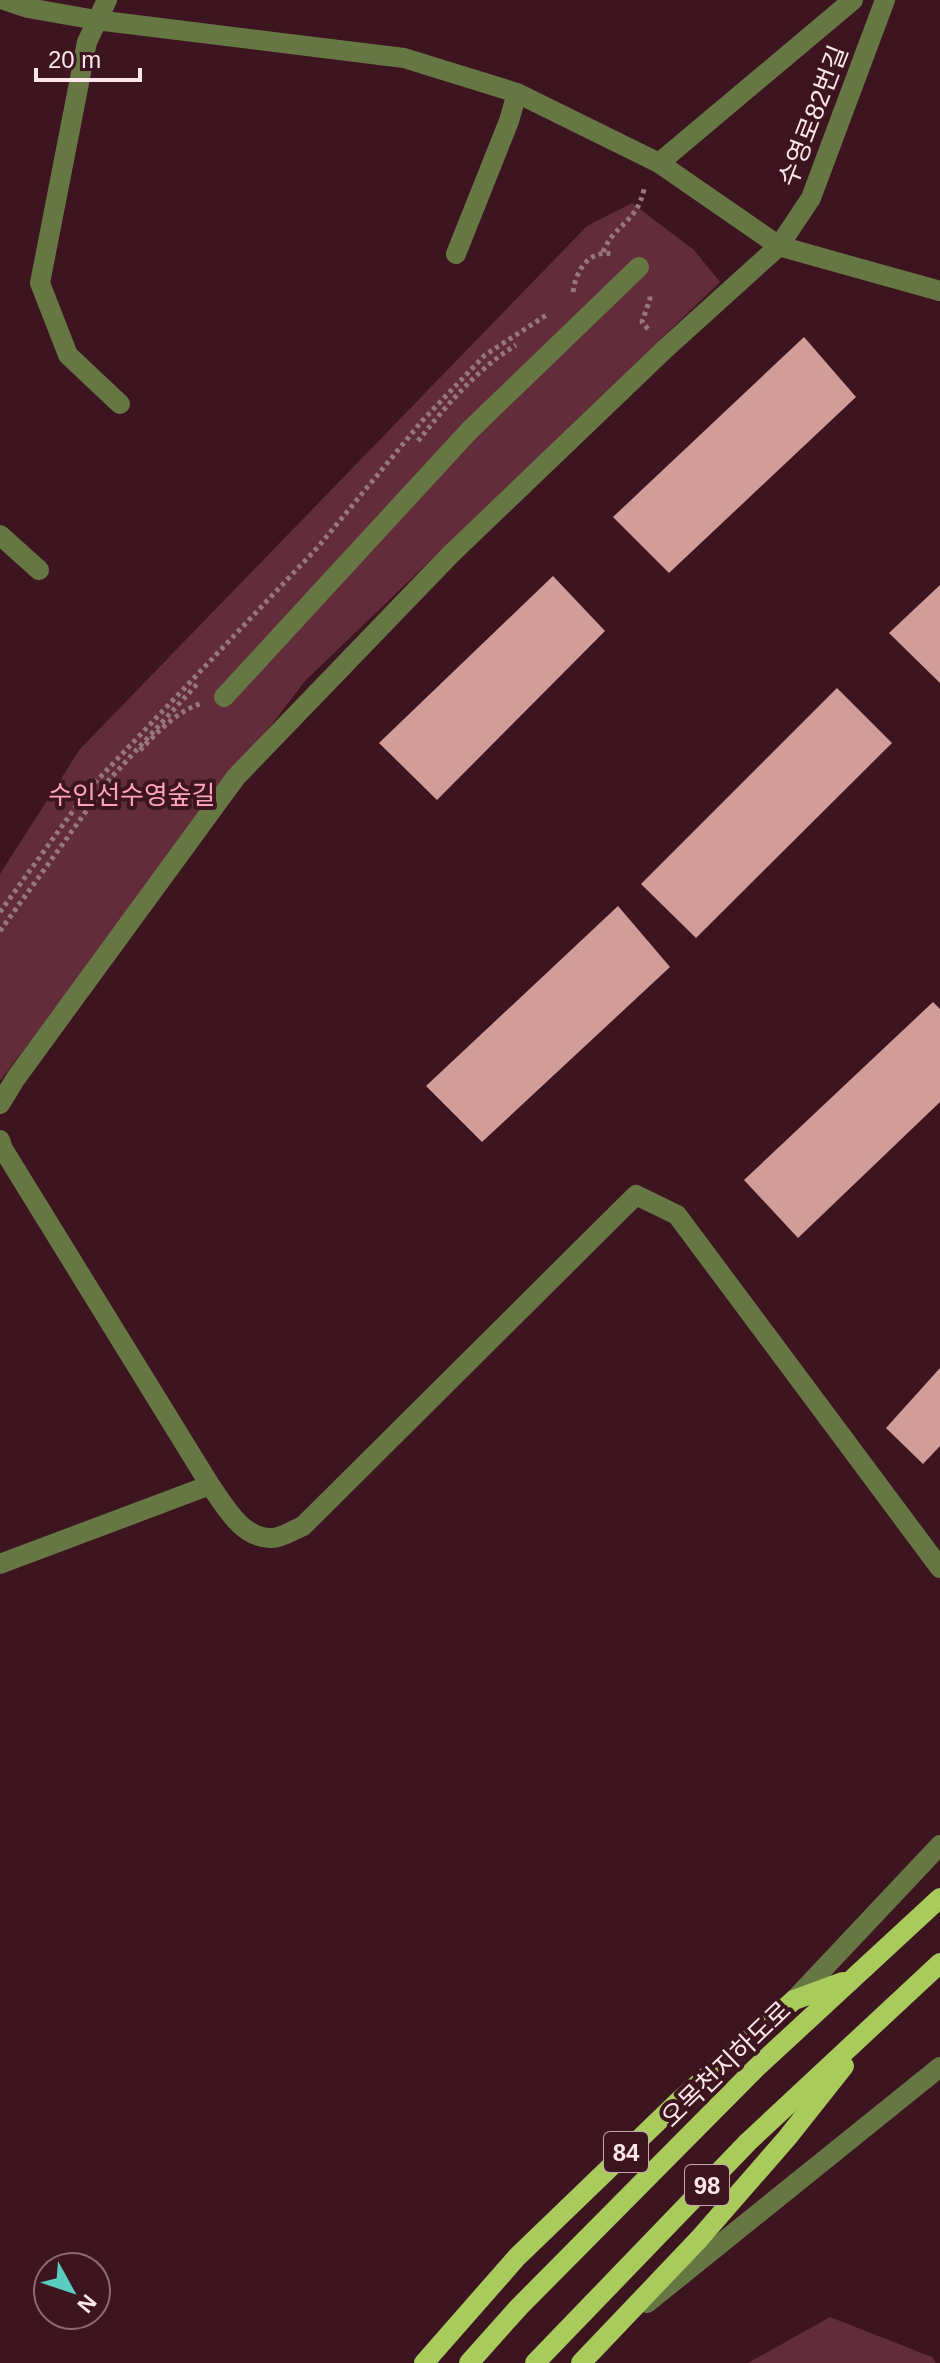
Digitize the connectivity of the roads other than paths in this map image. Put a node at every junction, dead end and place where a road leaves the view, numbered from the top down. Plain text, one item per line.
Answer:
1 (4, 0) edge
2 (107, 0) edge
3 (853, 0) edge
4 (885, 0) edge
5 (96, 20) junction
6 (517, 93) junction
7 (659, 163) junction
8 (779, 246) junction
9 (456, 254) dead end
10 (639, 267) dead end
11 (940, 291) edge
12 (120, 404) dead end
13 (0, 535) edge
14 (39, 570) dead end
15 (224, 697) road end
16 (0, 1104) edge
17 (0, 1140) edge
18 (210, 1485) junction
19 (0, 1564) edge
20 (940, 1568) edge
21 (940, 1845) edge
22 (940, 1898) edge
23 (940, 1963) edge
24 (854, 1978) junction
25 (794, 2000) junction
26 (887, 2013) junction
27 (940, 2067) edge
28 (604, 2338) junction
29 (424, 2363) edge
30 (469, 2363) edge
31 (535, 2363) edge
32 (581, 2363) edge

1 - 5 street
2 - 5 street
3 - 7 street
4 - 8 street, 수영로82번길
5 - 6 street
5 - 12 street
6 - 7 street
6 - 9 street
7 - 8 street
8 - 11 street
8 - 16 street, 수영로82번길
10 - 15 street
13 - 14 street
17 - 18 street
18 - 19 street
18 - 20 street
21 - 25 street
22 - 24 main road, 84
23 - 26 main road
24 - 25 main road, 84
24 - 30 main road, 오목천지하도로 / 98
25 - 29 main road, 84
26 - 28 main road
26 - 31 main road, 98
27 - 28 street
28 - 32 main road

